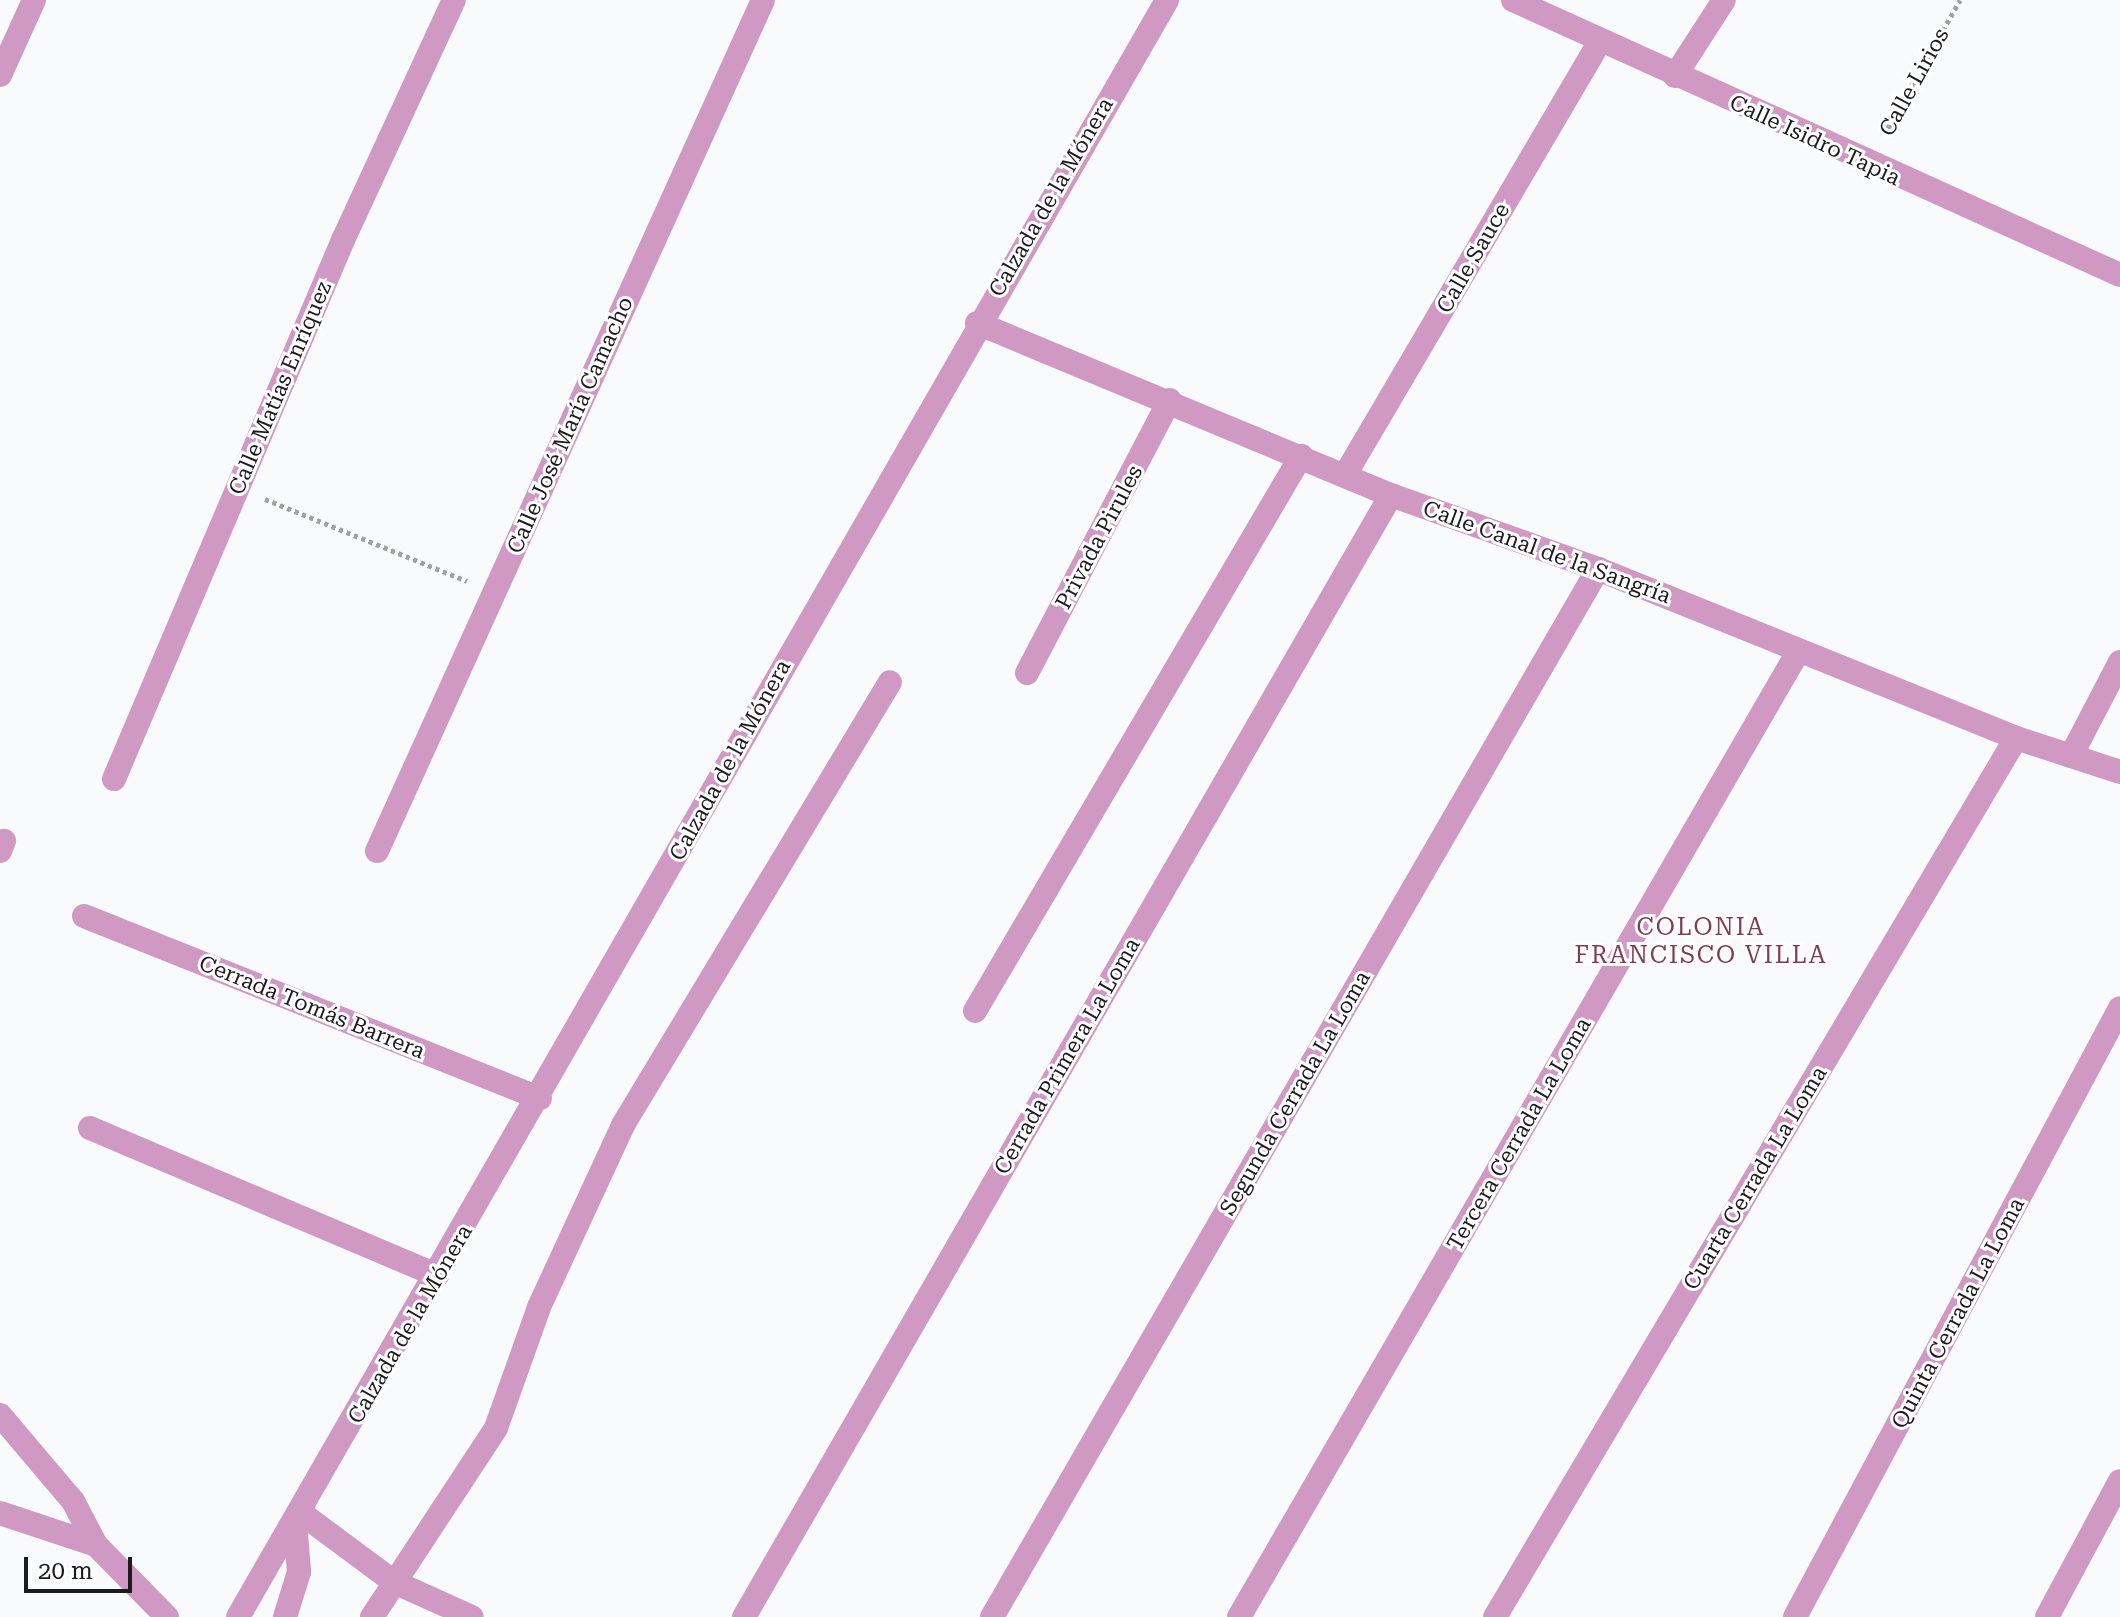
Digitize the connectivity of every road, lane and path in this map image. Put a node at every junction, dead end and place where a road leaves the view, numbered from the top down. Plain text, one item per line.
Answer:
1 (34, 0) edge
2 (454, 0) edge
3 (763, 0) edge
4 (1167, 0) edge
5 (1513, 0) edge
6 (1724, 0) edge
7 (1960, 0) edge
8 (1551, 8) edge
9 (1600, 41) junction
10 (0, 75) edge
11 (1675, 76) junction
12 (1868, 164) junction
13 (2120, 275) edge
14 (977, 323) junction
15 (1170, 400) junction
16 (1301, 456) junction
17 (1345, 475) junction
18 (238, 488) junction
19 (1391, 495) junction
20 (1598, 569) junction
21 (494, 592) junction
22 (1799, 650) junction
23 (2120, 662) edge
24 (1027, 673) dead end
25 (890, 682) dead end
26 (2016, 738) junction
27 (2071, 756) junction
28 (2120, 772) edge
29 (114, 779) dead end
30 (377, 851) dead end
31 (84, 916) dead end
32 (2120, 1008) edge
33 (975, 1011) dead end
34 (540, 1098) junction
35 (90, 1128) dead end
36 (437, 1275) junction
37 (0, 1415) edge
38 (2120, 1481) edge
39 (0, 1513) edge
40 (298, 1517) junction
41 (96, 1545) junction
42 (394, 1582) junction
43 (167, 1617) edge
44 (238, 1617) edge
45 (285, 1617) edge
46 (372, 1617) edge
47 (472, 1617) edge
48 (744, 1617) edge
49 (992, 1617) edge
50 (1239, 1617) edge
51 (1495, 1617) edge
52 (1795, 1617) edge
53 (2047, 1617) edge

1 - 10 street
2 - 18 street, Calle Matías Enríquez
3 - 21 street, Calle José María Camacho
4 - 14 street, Calzada de la Mónera
5 - 8 street, Calle Isidro Tapia
6 - 11 street
7 - 12 path, Calle Lirios
8 - 9 street, Calle Isidro Tapia
9 - 11 street, Calle Isidro Tapia
9 - 17 street, Calle Sauce
11 - 12 street, Calle Isidro Tapia
12 - 13 street, Calle Isidro Tapia
14 - 15 street, Calle Canal de la Sangría
14 - 34 street, Calzada de la Mónera
15 - 16 street, Calle Canal de la Sangría
15 - 24 street, Privada Pirules
16 - 17 street, Calle Canal de la Sangría
16 - 33 street
17 - 19 street, Calle Canal de la Sangría
18 - 21 path
18 - 29 street, Calle Matías Enríquez
19 - 20 street, Calle Canal de la Sangría
19 - 48 street, Cerrada Primera La Loma
20 - 22 street, Calle Canal de la Sangría
20 - 49 street, Segunda Cerrada La Loma
21 - 30 street, Calle José María Camacho
22 - 26 street, Calle Canal de la Sangría
22 - 50 street, Tercera Cerrada La Loma
23 - 27 street
25 - 42 street
26 - 27 street, Calle Canal de la Sangría
26 - 51 street, Cuarta Cerrada La Loma
27 - 28 street, Calle Canal de la Sangría
31 - 34 street, Cerrada Tomás Barrera
32 - 52 street, Quinta Cerrada La Loma
34 - 36 street, Calzada de la Mónera
35 - 36 street
36 - 40 street, Calzada de la Mónera
37 - 41 street
38 - 53 street
39 - 41 street
40 - 42 street
40 - 44 street, Calzada de la Mónera
40 - 45 street
41 - 43 street
42 - 46 street
42 - 47 street

